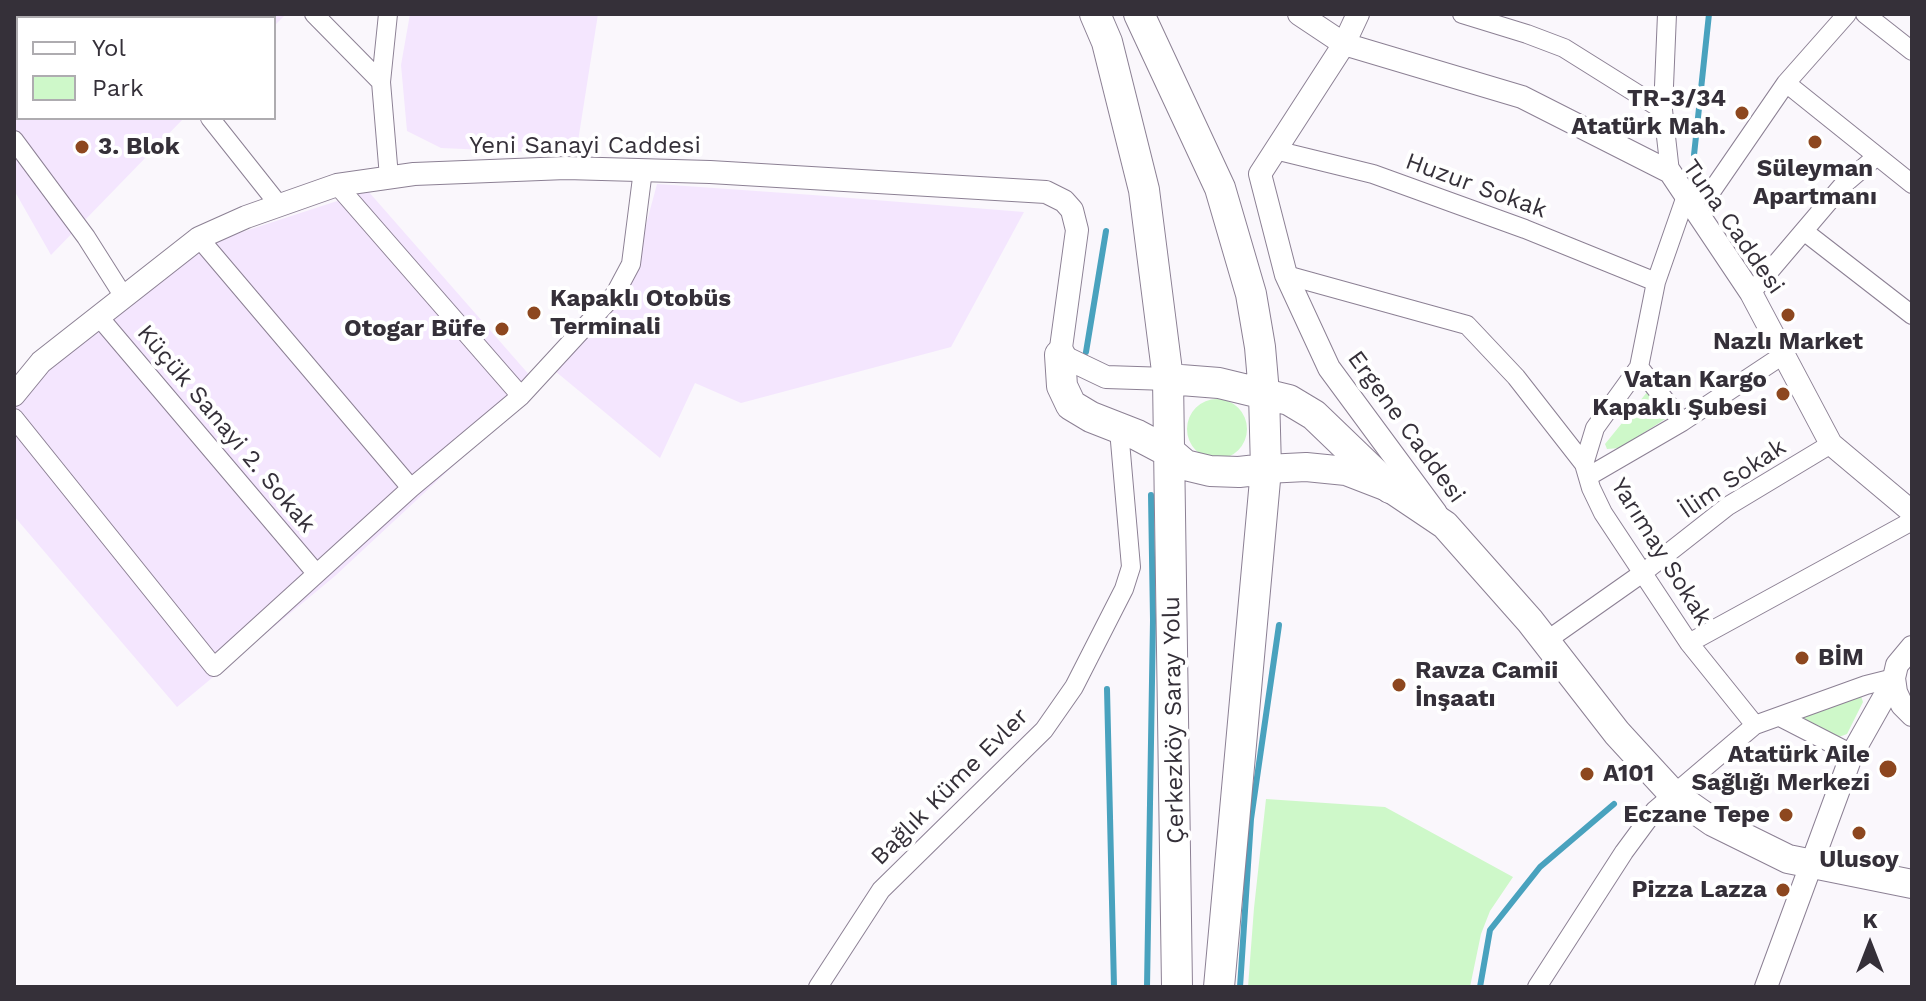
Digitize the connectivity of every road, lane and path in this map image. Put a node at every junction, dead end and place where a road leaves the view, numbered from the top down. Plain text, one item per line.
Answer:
1 (314, 14) edge
2 (388, 14) edge
3 (1095, 14) edge
4 (1139, 14) edge
5 (1299, 14) edge
6 (1358, 14) edge
7 (1462, 14) edge
8 (1534, 14) edge
9 (1667, 14) edge
10 (1847, 14) edge
11 (1865, 14) edge
12 (1527, 34) junction
13 (1344, 44) junction
14 (1912, 51) edge
15 (381, 82) junction
16 (1786, 83) junction
17 (1663, 110) junction
18 (212, 120) edge
19 (14, 140) edge
20 (1275, 150) junction
21 (1877, 156) junction
22 (643, 170) junction
23 (1670, 172) junction
24 (389, 177) junction
25 (1912, 184) edge
26 (337, 185) junction
27 (1686, 196) junction
28 (279, 205) junction
29 (1805, 232) junction
30 (199, 238) junction
31 (1286, 275) junction
32 (1656, 282) junction
33 (1751, 293) junction
34 (124, 297) junction
35 (1912, 315) edge
36 (99, 317) junction
37 (1060, 355) junction
38 (1783, 355) junction
39 (1639, 367) junction
40 (1168, 379) junction
41 (1264, 393) junction
42 (14, 395) edge
43 (521, 396) junction
44 (14, 418) edge
45 (1682, 422) junction
46 (1119, 430) junction
47 (1831, 444) junction
48 (1171, 453) junction
49 (1266, 469) junction
50 (1586, 470) junction
51 (411, 488) junction
52 (1390, 488) junction
53 (1912, 512) edge
54 (1912, 521) edge
55 (1445, 525) junction
56 (1644, 572) junction
57 (316, 573) junction
58 (1546, 641) junction
59 (1689, 643) junction
60 (1912, 647) edge
61 (1894, 682) junction
62 (1912, 715) edge
63 (1780, 717) junction
64 (1755, 725) junction
65 (1852, 754) junction
66 (1673, 794) junction
67 (1810, 865) junction
68 (1912, 884) edge
69 (1770, 986) edge
70 (818, 987) edge
71 (1177, 987) edge
72 (1219, 987) edge
73 (1537, 987) edge

1 - 15 street
2 - 15 street
3 - 40 highway, Çerkezköy Saray Yolu
4 - 41 highway
5 - 13 street, Tuna Caddesi
6 - 13 street, Ergene Caddesi
7 - 12 street
8 - 12 street
9 - 17 street
10 - 16 street
11 - 14 street
12 - 17 street
13 - 20 street, Ergene Caddesi
13 - 23 street, Tuna Caddesi
15 - 24 street
16 - 21 street
16 - 27 street
17 - 23 street
18 - 28 street
19 - 34 street
20 - 31 street, Ergene Caddesi
20 - 32 street, Huzur Sokak
21 - 25 street
21 - 29 street
22 - 24 street, Yeni Sanayi Caddesi
22 - 37 street, Yeni Sanayi Caddesi
22 - 43 street
23 - 27 street, Tuna Caddesi
24 - 26 street, Yeni Sanayi Caddesi
26 - 28 street, Yeni Sanayi Caddesi
26 - 43 street
27 - 32 street
27 - 33 street, Tuna Caddesi
28 - 30 street, Yeni Sanayi Caddesi
29 - 33 street
29 - 35 street
30 - 34 street, Yeni Sanayi Caddesi
30 - 51 street
31 - 50 street, Yarımay Sokak
31 - 55 street, Ergene Caddesi
32 - 39 street
33 - 38 street, Tuna Caddesi
34 - 36 street, Yeni Sanayi Caddesi
36 - 42 street, Yeni Sanayi Caddesi
36 - 57 street, Küçük Sanayi 2. Sokak
37 - 40 street
37 - 46 highway
38 - 45 street
38 - 47 street, Tuna Caddesi
39 - 45 street
39 - 50 street
40 - 41 highway
40 - 48 highway, Çerkezköy Saray Yolu
41 - 49 highway
41 - 52 highway
43 - 51 street
44 - 57 street
45 - 50 street
46 - 48 highway
46 - 70 street, Bağlık Küme Evler
47 - 53 street, Tuna Caddesi
47 - 56 street, İlim Sokak
48 - 49 highway
48 - 71 highway, Çerkezköy Saray Yolu
49 - 52 main road
49 - 72 highway
50 - 56 street, Yarımay Sokak
51 - 57 street
52 - 55 main road
54 - 59 street
55 - 58 main road
56 - 58 street, İlim Sokak
56 - 59 street, Yarımay Sokak
58 - 66 main road
59 - 64 street, Yarımay Sokak
60 - 61 street
61 - 62 street
61 - 63 street
61 - 65 street
63 - 64 street
63 - 65 street
64 - 66 street
65 - 67 street
66 - 67 main road
66 - 73 street
67 - 68 main road
67 - 69 street

